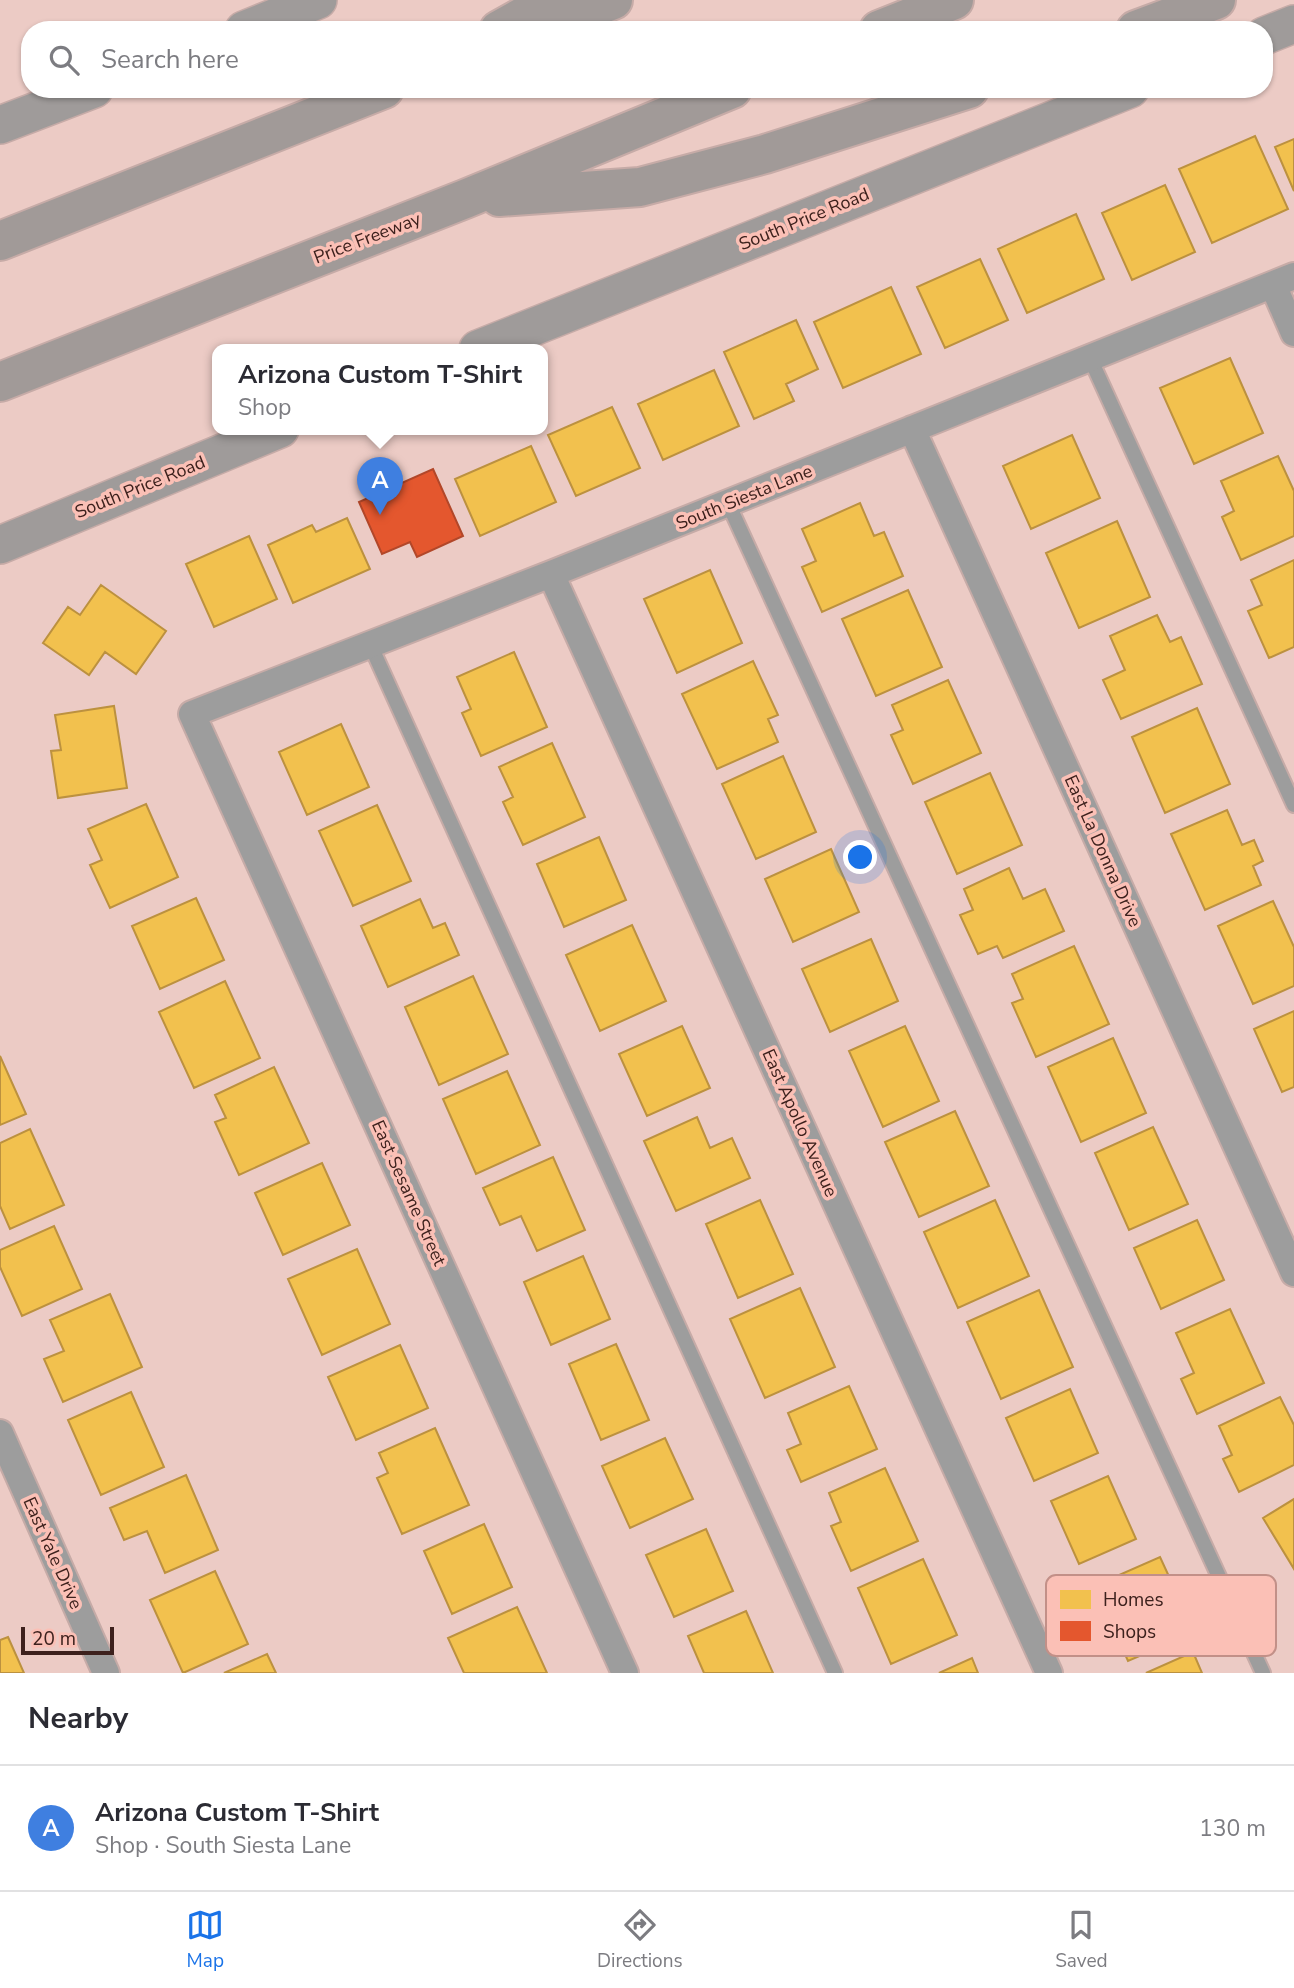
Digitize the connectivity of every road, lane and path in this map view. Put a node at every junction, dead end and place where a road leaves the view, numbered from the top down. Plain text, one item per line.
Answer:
1 (318, 0) edge
2 (553, 0) edge
3 (612, 0) edge
4 (954, 0) edge
5 (1216, 0) edge
6 (266, 21) edge
7 (515, 21) edge
8 (559, 21) edge
9 (902, 21) edge
10 (1160, 21) edge
11 (1294, 24) edge
12 (1273, 32) edge
13 (70, 98) edge
14 (361, 98) edge
15 (710, 98) edge
16 (941, 98) edge
17 (1107, 98) edge
18 (0, 125) edge
19 (465, 199) junction
20 (0, 241) edge
21 (1283, 281) edge
22 (1294, 332) edge
23 (491, 344) edge
24 (1090, 358) junction
25 (0, 382) edge
26 (912, 429) junction
27 (266, 435) edge
28 (728, 503) junction
29 (0, 545) edge
30 (551, 574) junction
31 (370, 644) junction
32 (192, 714) joint
33 (1294, 805) edge
34 (1294, 1273) edge
35 (0, 1433) edge
36 (1218, 1575) edge
37 (1255, 1656) edge
38 (106, 1673) edge
39 (625, 1673) edge
40 (835, 1673) edge
41 (1049, 1673) edge
42 (1263, 1673) edge

1 - 6 main road
2 - 7 highway
3 - 8 highway
4 - 9 highway
5 - 10 highway
11 - 12 main road
13 - 18 main road
14 - 20 highway
15 - 19 highway, Price Freeway
16 - 19 highway
17 - 23 main road, South Price Road
19 - 25 highway, Price Freeway
21 - 22 street
21 - 24 street, South Siesta Lane
24 - 26 street, South Siesta Lane
24 - 33 lane
26 - 28 street, South Siesta Lane
26 - 34 street, East La Donna Drive
27 - 29 main road, South Price Road
28 - 30 street, South Siesta Lane
28 - 36 lane
30 - 31 street, South Siesta Lane
30 - 41 street, East Apollo Avenue
31 - 32 street, South Siesta Lane
31 - 40 lane
32 - 39 street, East Sesame Street
35 - 38 street, East Yale Drive
37 - 42 lane

